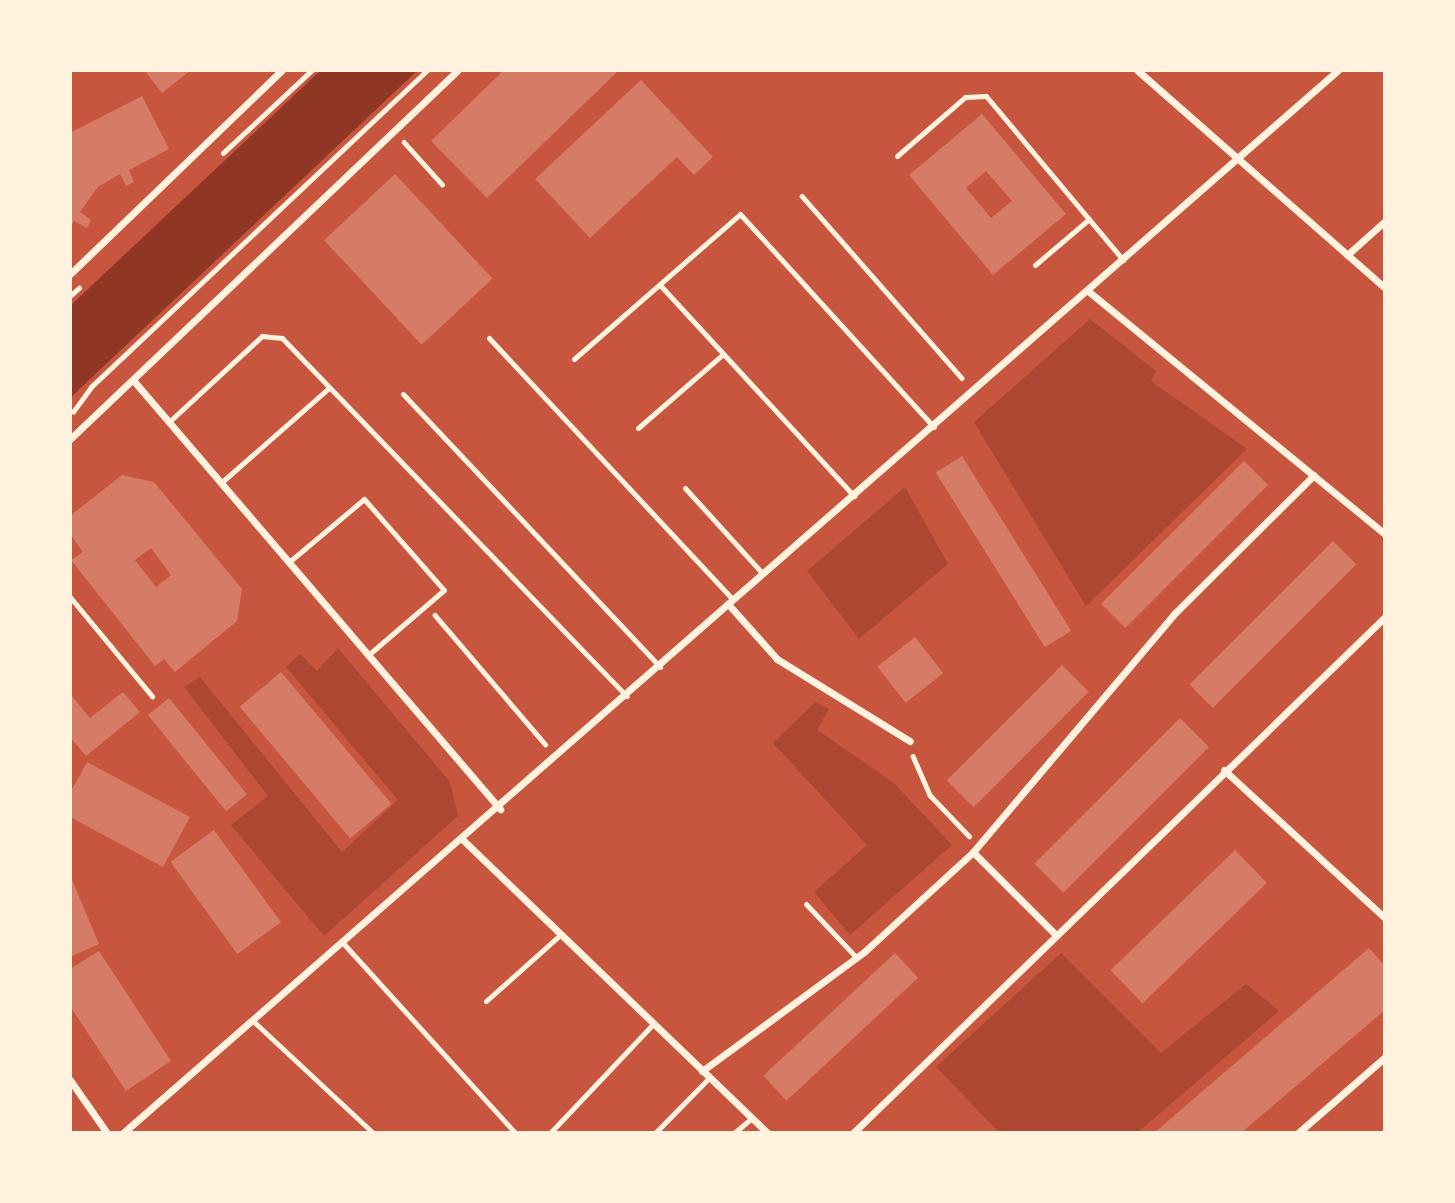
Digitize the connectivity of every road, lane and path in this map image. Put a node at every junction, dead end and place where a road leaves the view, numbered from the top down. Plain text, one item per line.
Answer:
1 (282, 70) edge
2 (426, 70) edge
3 (458, 70) edge
4 (1137, 70) edge
5 (1338, 70) edge
6 (401, 139) dead end
7 (897, 156) dead end
8 (1237, 159) junction
9 (442, 184) dead end
10 (802, 196) dead end
11 (1089, 219) junction
12 (1385, 221) edge
13 (1347, 255) junction
14 (1123, 260) junction
15 (1035, 265) dead end
16 (70, 274) edge
17 (660, 285) junction
18 (1385, 288) edge
19 (1088, 291) junction
20 (489, 338) dead end
21 (723, 354) junction
22 (574, 359) dead end
23 (133, 380) junction
24 (329, 388) junction
25 (974, 392) junction
26 (403, 394) dead end
27 (70, 415) edge
28 (171, 420) junction
29 (933, 427) junction
30 (638, 428) dead end
31 (70, 439) edge
32 (1314, 475) junction
33 (223, 481) junction
34 (685, 488) dead end
35 (854, 496) junction
36 (1385, 534) edge
37 (289, 562) junction
38 (763, 574) junction
39 (70, 597) edge
40 (731, 602) junction
41 (426, 604) junction
42 (1385, 617) edge
43 (366, 657) junction
44 (660, 667) junction
45 (152, 696) dead end
46 (627, 696) junction
47 (910, 741) joint
48 (557, 758) junction
49 (1224, 770) junction
50 (500, 808) junction
51 (970, 837) dead end
52 (463, 840) junction
53 (973, 852) junction
54 (806, 904) dead end
55 (1385, 918) edge
56 (560, 935) junction
57 (1056, 936) junction
58 (343, 943) junction
59 (856, 957) junction
60 (486, 1001) dead end
61 (252, 1020) junction
62 (652, 1025) junction
63 (1385, 1057) edge
64 (702, 1071) junction
65 (709, 1078) junction
66 (70, 1080) edge
67 (752, 1118) junction
68 (107, 1133) edge
69 (123, 1133) edge
70 (373, 1133) edge
71 (515, 1133) edge
72 (550, 1133) edge
73 (655, 1133) edge
74 (734, 1133) edge
75 (768, 1133) edge
76 (853, 1133) edge
77 (1298, 1133) edge

1 - 16 street
2 - 27 path
3 - 23 street
4 - 8 street
5 - 8 street
6 - 9 path
7 - 11 lane
8 - 13 street
8 - 14 street
10 - 25 path
11 - 14 lane
11 - 15 lane
12 - 13 street
13 - 18 street
14 - 19 street
17 - 21 lane
17 - 22 lane
17 - 29 lane
19 - 25 street
19 - 32 street
20 - 40 lane
21 - 30 lane
21 - 35 lane
23 - 28 street
23 - 31 street
24 - 28 lane
24 - 33 lane
24 - 46 lane
25 - 29 street
26 - 44 lane
28 - 33 street
29 - 35 street
32 - 36 street
32 - 53 street
33 - 37 street
34 - 38 lane
35 - 38 street
37 - 41 lane
37 - 43 street
38 - 40 street
39 - 45 lane
40 - 44 street
40 - 47 street
41 - 43 lane
41 - 48 path
42 - 49 street
43 - 50 street
44 - 46 street
46 - 48 street
47 - 51 path
48 - 50 street
49 - 55 street
49 - 57 street
50 - 52 street
52 - 56 street
52 - 58 street
53 - 57 street
53 - 59 street
54 - 59 lane
56 - 60 lane
56 - 62 street
57 - 76 street
58 - 61 street
58 - 71 lane
59 - 64 street
61 - 69 street
61 - 70 lane
62 - 64 street
62 - 72 lane
63 - 77 street
64 - 65 street
65 - 67 street
65 - 73 lane
66 - 68 street
67 - 74 lane
67 - 75 street

